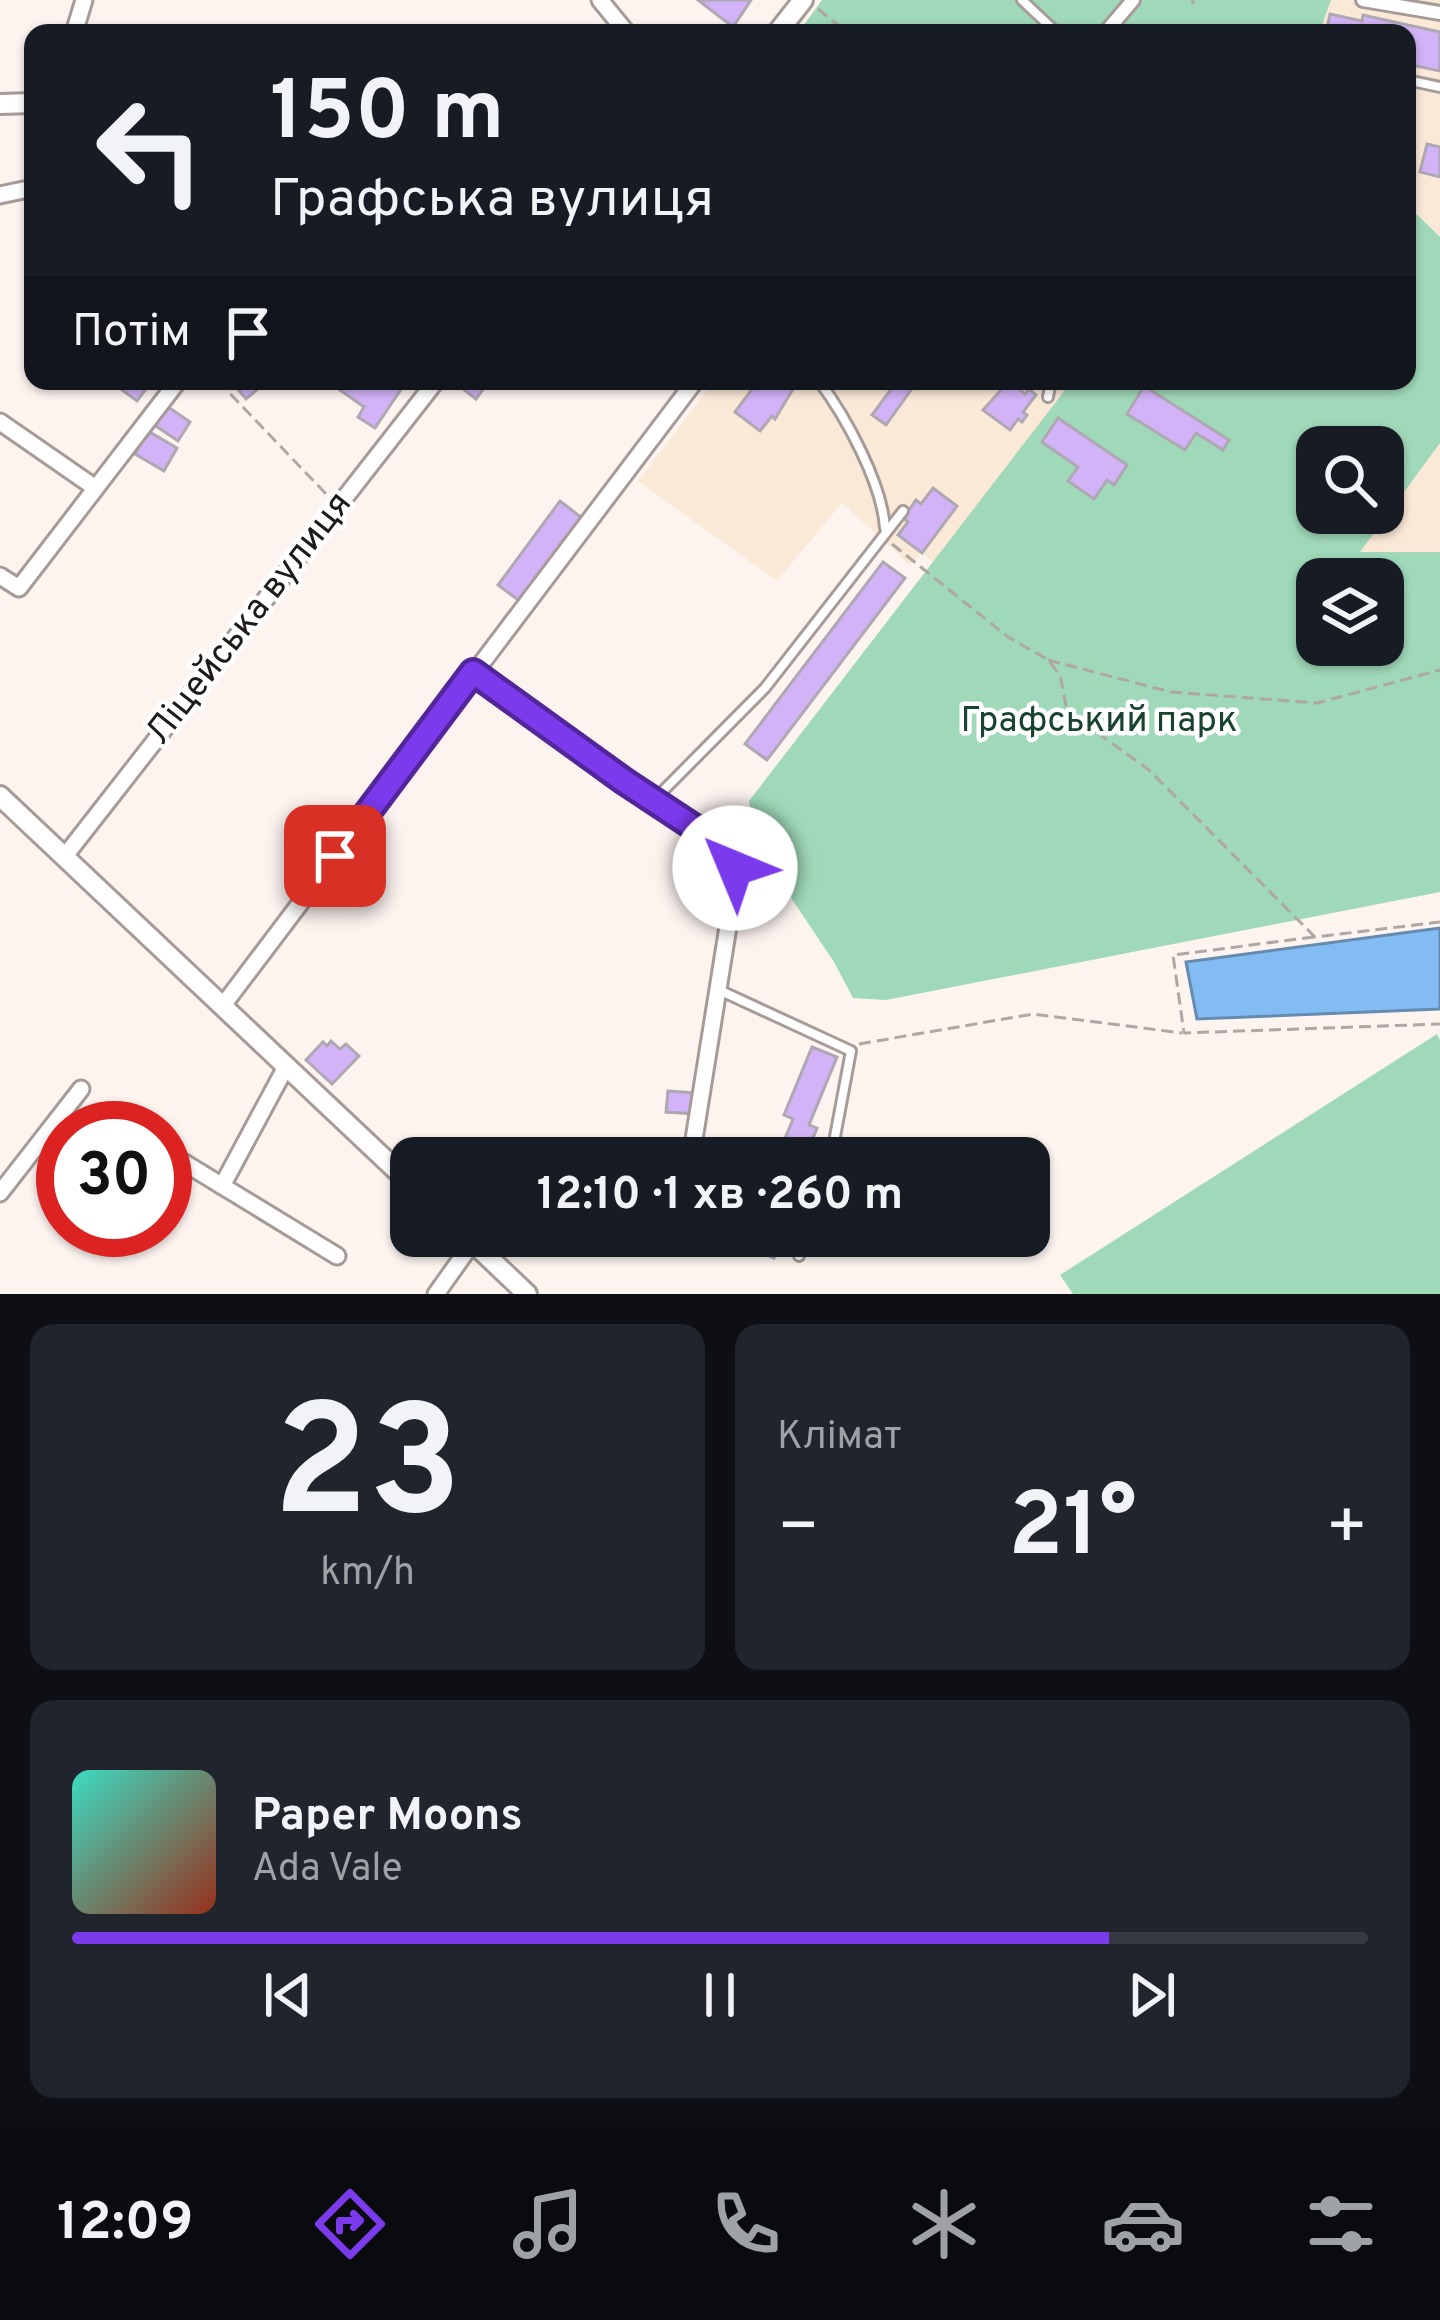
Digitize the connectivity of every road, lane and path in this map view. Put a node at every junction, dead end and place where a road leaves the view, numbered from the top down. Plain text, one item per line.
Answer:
1 (599, 0) edge
2 (805, 0) edge
3 (1022, 0) edge
4 (1132, 0) edge
5 (1363, 0) edge
6 (1440, 13) edge
7 (619, 24) edge
8 (785, 24) edge
9 (836, 24) edge
10 (1047, 24) edge
11 (1112, 24) edge
12 (171, 390) edge
13 (227, 390) edge
14 (429, 390) edge
15 (688, 390) edge
16 (825, 390) edge
17 (1050, 390) edge
18 (1048, 397) dead end
19 (0, 422) edge
20 (94, 487) junction
21 (338, 507) junction
22 (903, 511) dead end
23 (884, 532) junction
24 (0, 576) edge
25 (1047, 659) junction
26 (1440, 670) edge
27 (473, 672) junction
28 (653, 801) junction
29 (2, 802) edge
30 (64, 856) junction
31 (1440, 922) edge
32 (1315, 937) junction
33 (718, 989) junction
34 (224, 1004) junction
35 (1440, 1024) edge
36 (1184, 1033) junction
37 (847, 1046) junction
38 (287, 1065) junction
39 (78, 1093) joint
40 (85, 1101) edge
41 (694, 1137) edge
42 (836, 1137) edge
43 (390, 1164) edge
44 (192, 1168) edge
45 (222, 1186) junction
46 (0, 1192) edge
47 (337, 1256) dead end
48 (458, 1257) edge
49 (488, 1257) edge
50 (436, 1294) edge
51 (527, 1294) edge

1 - 7 street
2 - 8 street
2 - 9 path
3 - 10 lane
4 - 11 street
5 - 6 street
12 - 20 street
13 - 21 path
14 - 21 street, Ліцейська вулиця
15 - 27 street
16 - 23 lane
17 - 18 lane
19 - 20 street
20 - 24 street
21 - 30 street, Ліцейська вулиця
22 - 23 lane
23 - 25 path
23 - 28 lane
25 - 26 path
25 - 32 path
27 - 28 street
27 - 34 street
28 - 33 street
29 - 30 street
30 - 34 street
31 - 32 path
32 - 36 path
33 - 37 lane
33 - 41 street
34 - 38 street
35 - 36 path
36 - 37 path
37 - 42 lane
38 - 43 street
38 - 45 street
39 - 40 path
39 - 46 street
44 - 45 street
45 - 47 street
48 - 50 street
49 - 51 street

